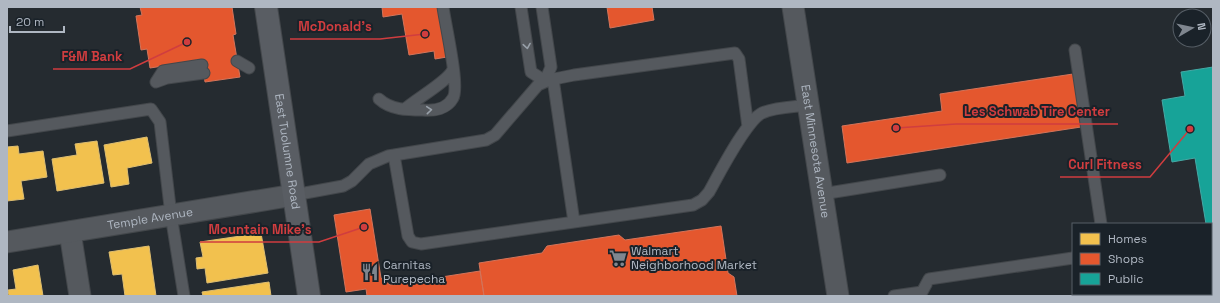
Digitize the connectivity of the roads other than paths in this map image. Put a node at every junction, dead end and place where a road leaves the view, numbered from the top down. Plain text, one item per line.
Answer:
1 (266, 7) edge
2 (443, 7) edge
3 (521, 7) edge
4 (542, 7) edge
5 (793, 7) edge
6 (1075, 50) dead end
7 (203, 69) dead end
8 (453, 69) junction
9 (549, 80) junction
10 (156, 82) dead end
11 (379, 99) dead end
12 (808, 105) junction
13 (405, 109) junction
14 (748, 127) junction
15 (7, 131) edge
16 (394, 154) junction
17 (940, 174) dead end
18 (822, 194) junction
19 (294, 195) junction
20 (171, 215) junction
21 (574, 222) junction
22 (1101, 223) edge
23 (70, 232) junction
24 (7, 242) edge
25 (1072, 258) edge
26 (80, 296) edge
27 (184, 296) edge
28 (309, 296) edge
29 (838, 296) edge
30 (894, 296) edge

1 - 19 street, East Tuolumne Road
2 - 8 lane
3 -> 9 lane
4 - 9 lane
5 - 12 street, East Minnesota Avenue
6 - 22 lane
7 - 10 lane
8 - 13 lane
13 -> 8 lane
9 - 14 lane
9 - 16 lane
9 - 21 lane
11 - 13 lane
12 - 14 lane
12 - 18 street, East Minnesota Avenue
14 - 21 lane
15 - 20 lane
16 - 19 lane
16 - 21 lane
17 - 18 lane
18 - 29 street, East Minnesota Avenue
19 - 20 street, Temple Avenue
19 - 28 street, East Tuolumne Road
20 - 23 street, Temple Avenue
20 - 27 lane
23 - 24 street, Temple Avenue
23 - 26 street
25 - 30 lane

